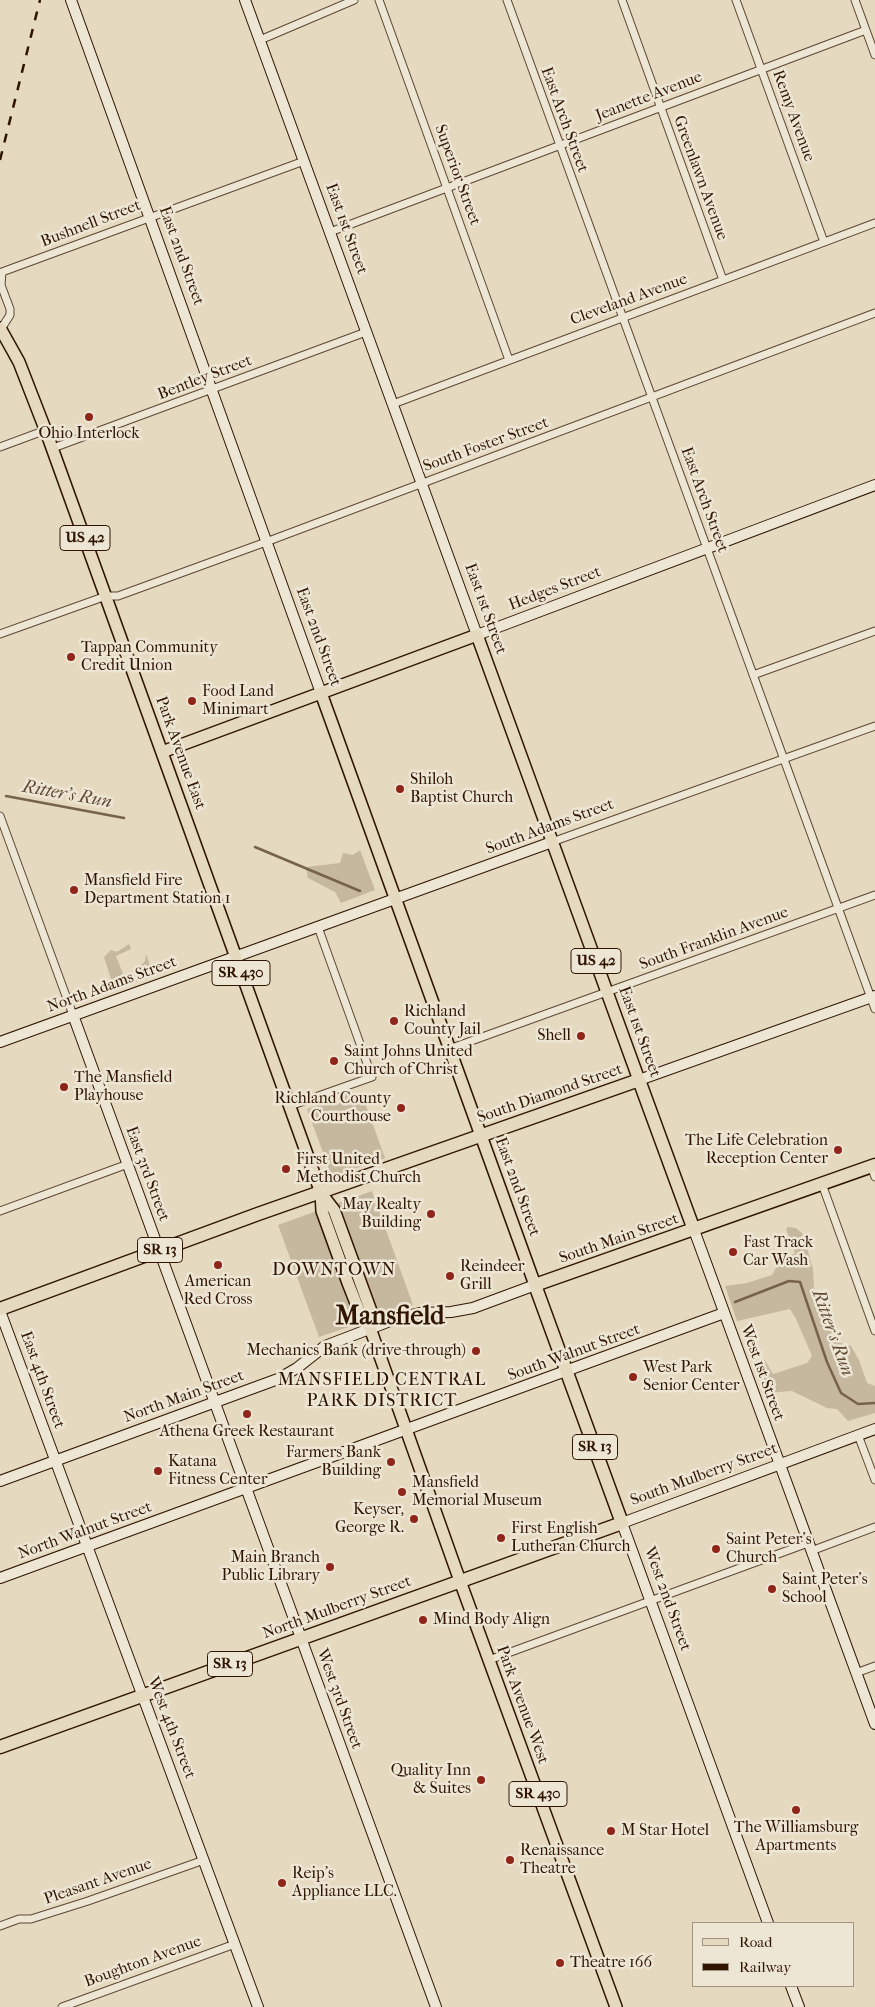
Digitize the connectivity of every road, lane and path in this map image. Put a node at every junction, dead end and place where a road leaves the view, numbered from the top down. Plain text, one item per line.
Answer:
1 (71, 0) edge
2 (245, 0) edge
3 (354, 0) edge
4 (379, 0) edge
5 (507, 0) edge
6 (622, 0) edge
7 (736, 0) edge
8 (854, 0) edge
9 (866, 30) junction
10 (260, 40) junction
11 (875, 55) edge
12 (761, 68) junction
13 (660, 108) junction
14 (559, 146) junction
15 (304, 160) junction
16 (447, 188) junction
17 (150, 216) junction
18 (875, 223) edge
19 (330, 232) junction
20 (824, 242) junction
21 (723, 280) junction
22 (875, 313) edge
23 (622, 318) junction
24 (0, 329) edge
25 (366, 332) junction
26 (509, 360) junction
27 (212, 390) junction
28 (652, 398) junction
29 (393, 404) junction
30 (46, 430) junction
31 (0, 447) edge
32 (53, 448) junction
33 (422, 483) junction
34 (875, 486) edge
35 (266, 542) junction
36 (708, 549) junction
37 (106, 596) junction
38 (875, 630) edge
39 (0, 634) edge
40 (477, 635) junction
41 (753, 675) junction
42 (320, 693) junction
43 (875, 726) edge
44 (162, 752) junction
45 (784, 760) junction
46 (0, 816) edge
47 (552, 842) junction
48 (875, 895) edge
49 (395, 898) junction
50 (838, 909) junction
51 (318, 926) junction
52 (235, 956) junction
53 (607, 992) junction
54 (873, 996) edge
55 (875, 1009) edge
56 (73, 1015) junction
57 (0, 1042) edge
58 (450, 1049) junction
59 (639, 1080) junction
60 (290, 1106) junction
61 (481, 1135) junction
62 (128, 1164) junction
63 (874, 1169) edge
64 (822, 1184) junction
65 (321, 1193) junction
66 (0, 1211) edge
67 (694, 1230) junction
68 (159, 1251) junction
69 (536, 1285) junction
70 (0, 1310) edge
71 (724, 1313) junction
72 (370, 1328) junction
73 (875, 1331) edge
74 (567, 1372) junction
75 (214, 1402) junction
76 (875, 1429) edge
77 (405, 1430) junction
78 (858, 1435) junction
79 (55, 1460) junction
80 (780, 1465) junction
81 (875, 1480) edge
82 (0, 1481) edge
83 (246, 1488) junction
84 (622, 1523) junction
85 (875, 1527) edge
86 (87, 1546) junction
87 (810, 1547) junction
88 (0, 1578) edge
89 (460, 1581) junction
90 (651, 1601) junction
91 (300, 1638) junction
92 (489, 1660) junction
93 (875, 1666) edge
94 (856, 1673) junction
95 (142, 1696) junction
96 (875, 1724) edge
97 (0, 1747) edge
98 (204, 1860) junction
99 (768, 1922) edge
100 (0, 1926) edge
101 (235, 1944) junction
102 (791, 1987) edge
103 (62, 2007) edge
104 (258, 2007) edge
105 (436, 2007) edge
106 (616, 2007) edge
107 (799, 2007) edge

1 - 17 street, East 2nd Street
2 - 10 street, East 1st Street
3 - 10 street
4 - 16 street, Superior Street
5 - 14 street, East Arch Street
6 - 13 street, Greenlawn Avenue
7 - 12 street, Remy Avenue
8 - 9 street
9 - 11 street
9 - 12 street, Jeanette Avenue
10 - 15 street, East 1st Street
12 - 13 street, Jeanette Avenue
12 - 20 street, Remy Avenue
13 - 14 street, Jeanette Avenue
13 - 21 street, Greenlawn Avenue
14 - 16 street, Jeanette Avenue
14 - 23 street, East Arch Street
15 - 17 street, Bushnell Street
15 - 19 street, East 1st Street
16 - 19 street, Jeanette Avenue
16 - 26 street, Superior Street
17 - 24 street, Bushnell Street
17 - 27 street, East 2nd Street
18 - 20 street, Cleveland Avenue
19 - 25 street, East 1st Street
20 - 21 street, Cleveland Avenue
21 - 23 street, Cleveland Avenue
22 - 28 street, South Foster Street
23 - 26 street, Cleveland Avenue
23 - 28 street, East Arch Street
24 - 30 main road, Park Avenue East / US 42
25 - 27 street, Bentley Street
25 - 29 street, East 1st Street
26 - 29 street, Cleveland Avenue
27 - 32 street, Bentley Street
27 - 35 street, East 2nd Street
28 - 33 street, South Foster Street
28 - 36 street, East Arch Street
29 - 33 street, East 1st Street
30 - 31 street
30 - 32 main road, Park Avenue East / US 42
32 - 37 main road, Park Avenue East / US 42
33 - 35 street, South Foster Street
33 - 40 street, East 1st Street
34 - 36 street, Hedges Street
35 - 37 street, South Foster Street
35 - 42 street, East 2nd Street
36 - 40 street, Hedges Street
36 - 41 street, East Arch Street
37 - 39 street, South Foster Street
37 - 44 main road, Park Avenue East / US 42
38 - 41 street
40 - 42 main road, Hedges Street
40 - 47 main road, East 1st Street / US 42
41 - 45 street, East Arch Street
42 - 44 main road, Hedges Street
42 - 49 main road, East 2nd Street
43 - 45 street, South Adams Street
44 - 52 main road, Park Avenue East / SR 430
45 - 47 street, South Adams Street
45 - 50 street, East Arch Street
46 - 56 street, East 3rd Street
47 - 49 street, South Adams Street
47 - 53 main road, East 1st Street / US 42
48 - 50 street, South Franklin Avenue
49 - 51 street, South Adams Street
49 - 58 main road, East 2nd Street
50 - 53 street, South Franklin Avenue
50 - 54 street, East Arch Street
51 - 52 street, South Adams Street
51 - 60 street
52 - 56 street, North Adams Street
52 - 60 main road, Park Avenue East / SR 430
53 - 58 street, South Franklin Avenue
53 - 59 main road, East 1st Street / US 42
54 - 55 street, East Arch Street
54 - 59 street, South Diamond Street
56 - 57 street, North Adams Street
56 - 62 street, East 3rd Street
58 - 61 main road, East 2nd Street
59 - 61 highway, South Diamond Street / SR 13
59 - 67 highway, East 1st Street / US 42
60 - 65 main road, Park Avenue East / SR 430
61 - 65 highway, South Diamond Street / SR 13
61 - 69 main road, East 2nd Street
62 - 66 street
62 - 68 street, East 3rd Street
63 - 64 highway, South Main Street
64 - 67 highway, South Main Street
64 - 73 street
65 - 68 highway, SR 13
65 - 72 main road, Park Avenue East / SR 430
67 - 69 highway, South Main Street
67 - 71 street, West 1st Street
68 - 70 highway, SR 13
68 - 75 street, East 3rd Street
69 - 72 street, South Main Street
69 - 74 highway, West 2nd Street / SR 13
70 - 79 street, East 4th Street
71 - 74 street, South Walnut Street
71 - 80 street, West 1st Street
72 - 75 street, North Main Street
72 - 77 main road, Park Avenue West / SR 430
74 - 77 street, South Walnut Street
74 - 84 highway, West 2nd Street / SR 13
75 - 79 street, North Main Street
75 - 83 street, West 3rd Street
76 - 78 street, South Mulberry Street
77 - 83 street, North Walnut Street
77 - 89 main road, Park Avenue West / SR 430
78 - 80 street, South Mulberry Street
78 - 81 street
79 - 82 street, North Main Street
79 - 86 street, West 4th Street
80 - 84 street, South Mulberry Street
80 - 87 street, West 1st Street
83 - 86 street, North Walnut Street
83 - 91 street, West 3rd Street
84 - 89 highway, South Mulberry Street / SR 13
84 - 90 street, West 2nd Street
85 - 87 street
86 - 88 street, North Walnut Street
86 - 95 street, West 4th Street
87 - 90 street
87 - 94 street, West 1st Street
89 - 91 highway, North Mulberry Street / SR 13
89 - 92 main road, Park Avenue West / SR 430
90 - 92 street
90 - 99 street, West 2nd Street
91 - 95 highway, North Mulberry Street / SR 13
91 - 105 street, West 3rd Street
92 - 106 main road, Park Avenue West / SR 430
93 - 94 street
94 - 96 street, West 1st Street
95 - 97 highway, North Mulberry Street / SR 13
95 - 98 street, West 4th Street
98 - 100 street, Pleasant Avenue
98 - 101 street, West 4th Street
101 - 103 street, Boughton Avenue
101 - 104 street, West 4th Street
102 - 107 street

